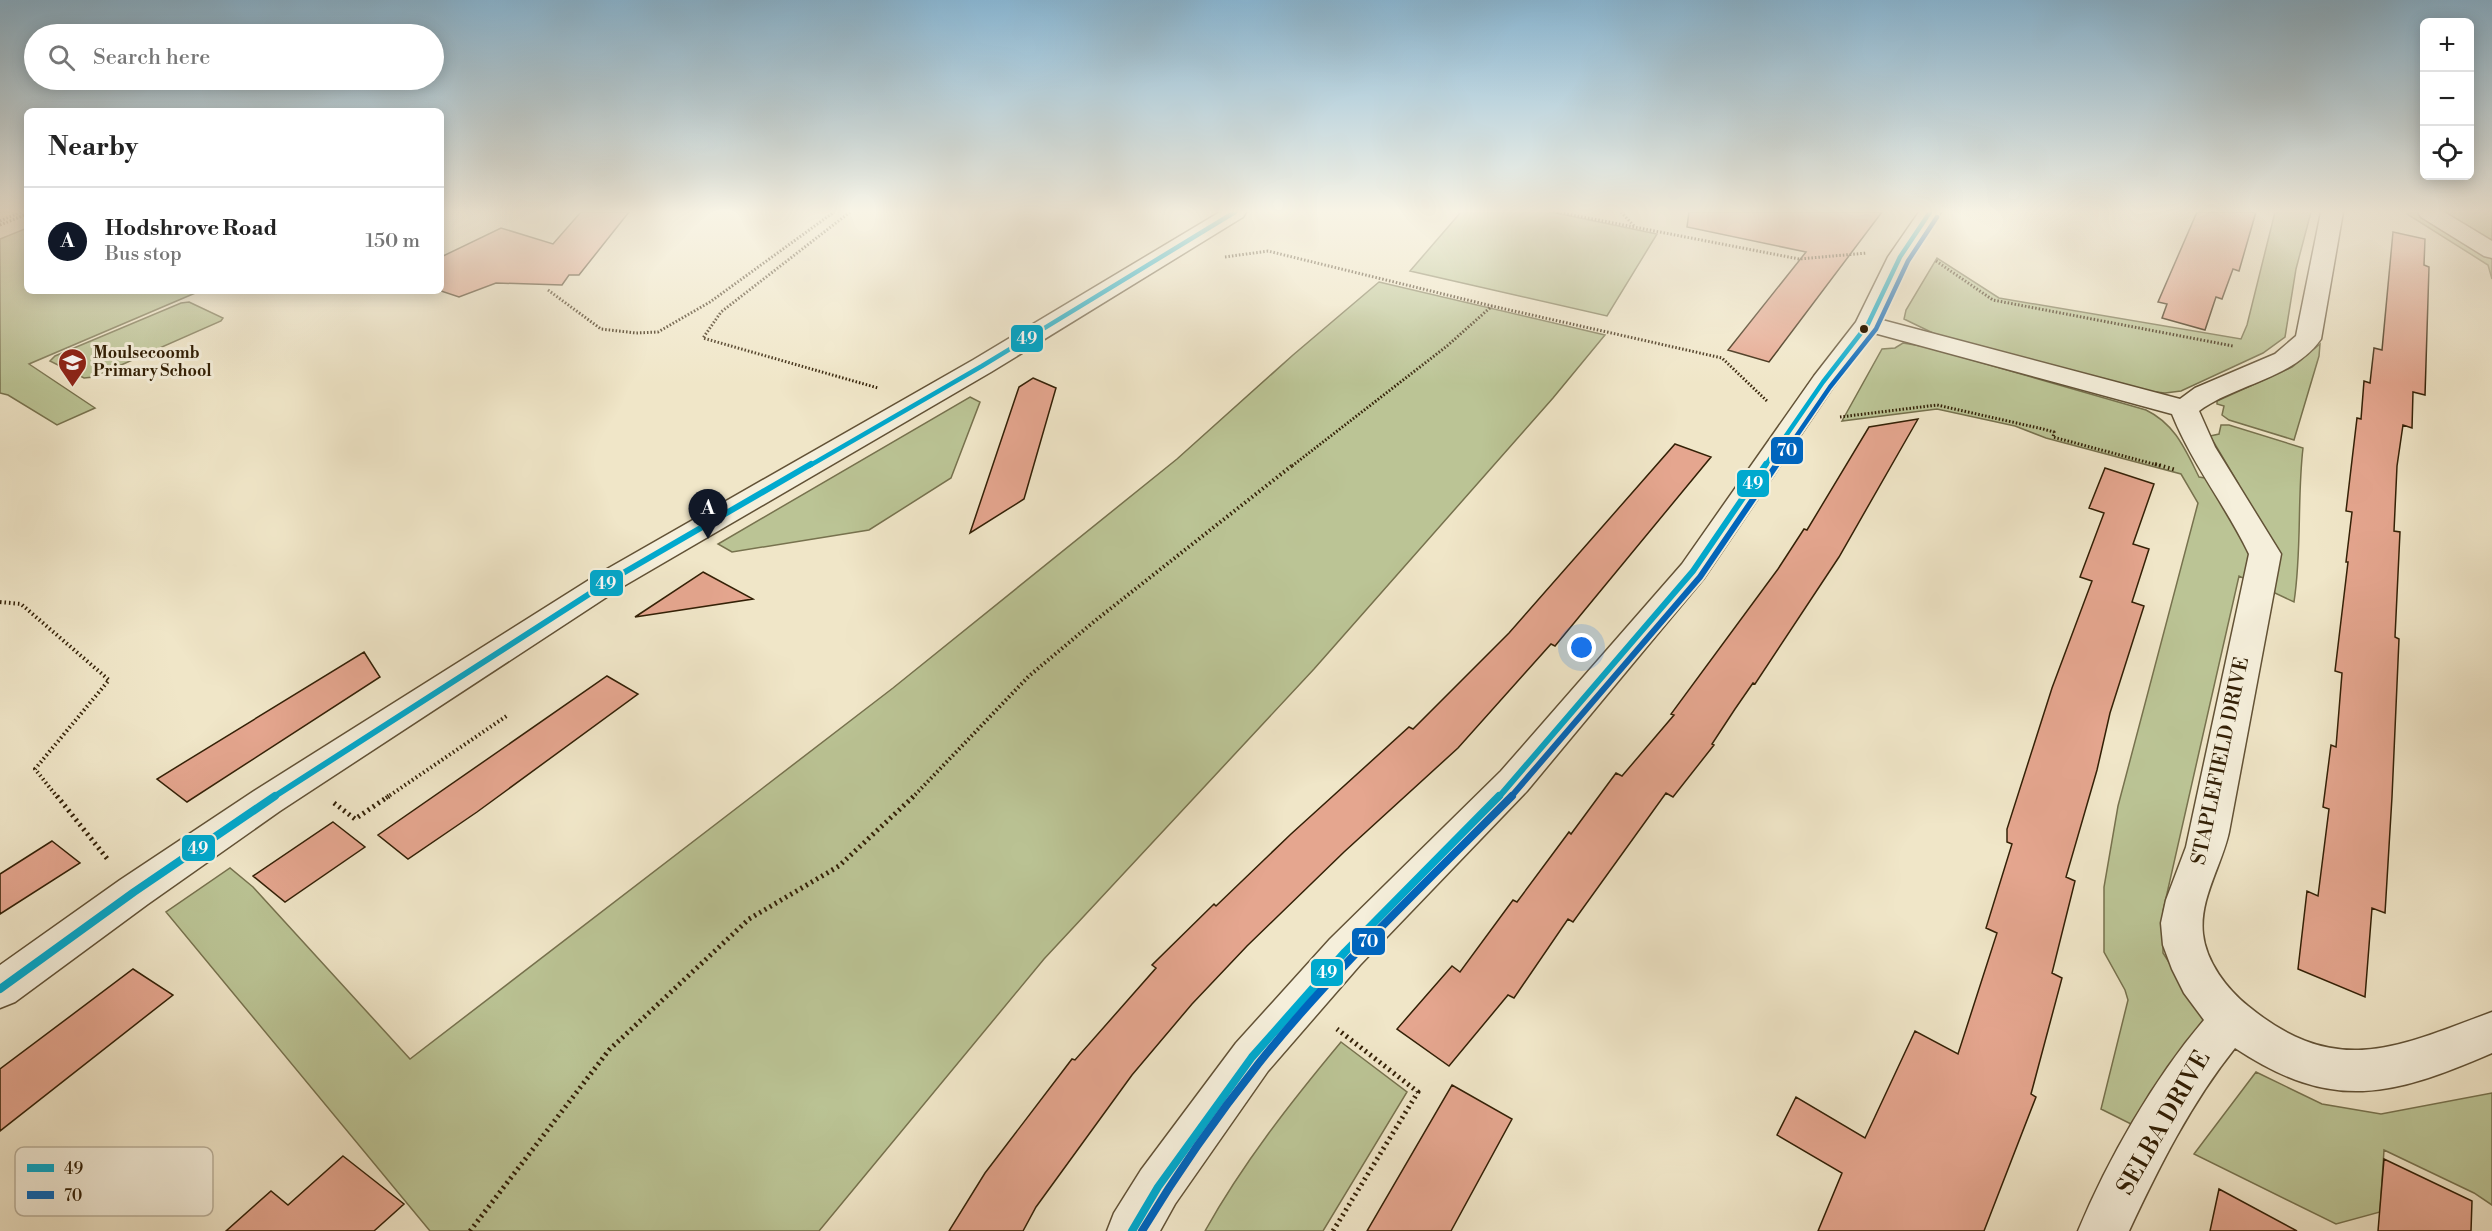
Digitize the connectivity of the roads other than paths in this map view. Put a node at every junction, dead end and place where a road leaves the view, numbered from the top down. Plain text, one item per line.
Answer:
1 (1142, 269) edge
2 (1894, 269) edge
3 (2321, 269) edge
4 (1868, 324) junction
5 (2184, 409) junction
6 (0, 988) edge
7 (2232, 1019) junction
8 (2492, 1032) edge
9 (1132, 1231) edge
10 (2103, 1231) edge

1 - 6 street
2 - 4 street
3 - 5 street
4 - 5 street
4 - 9 street
5 - 7 street, STAPLEFIELD DRIVE
7 - 8 street, STAPLEFIELD DRIVE
7 - 10 street, SELBA DRIVE

